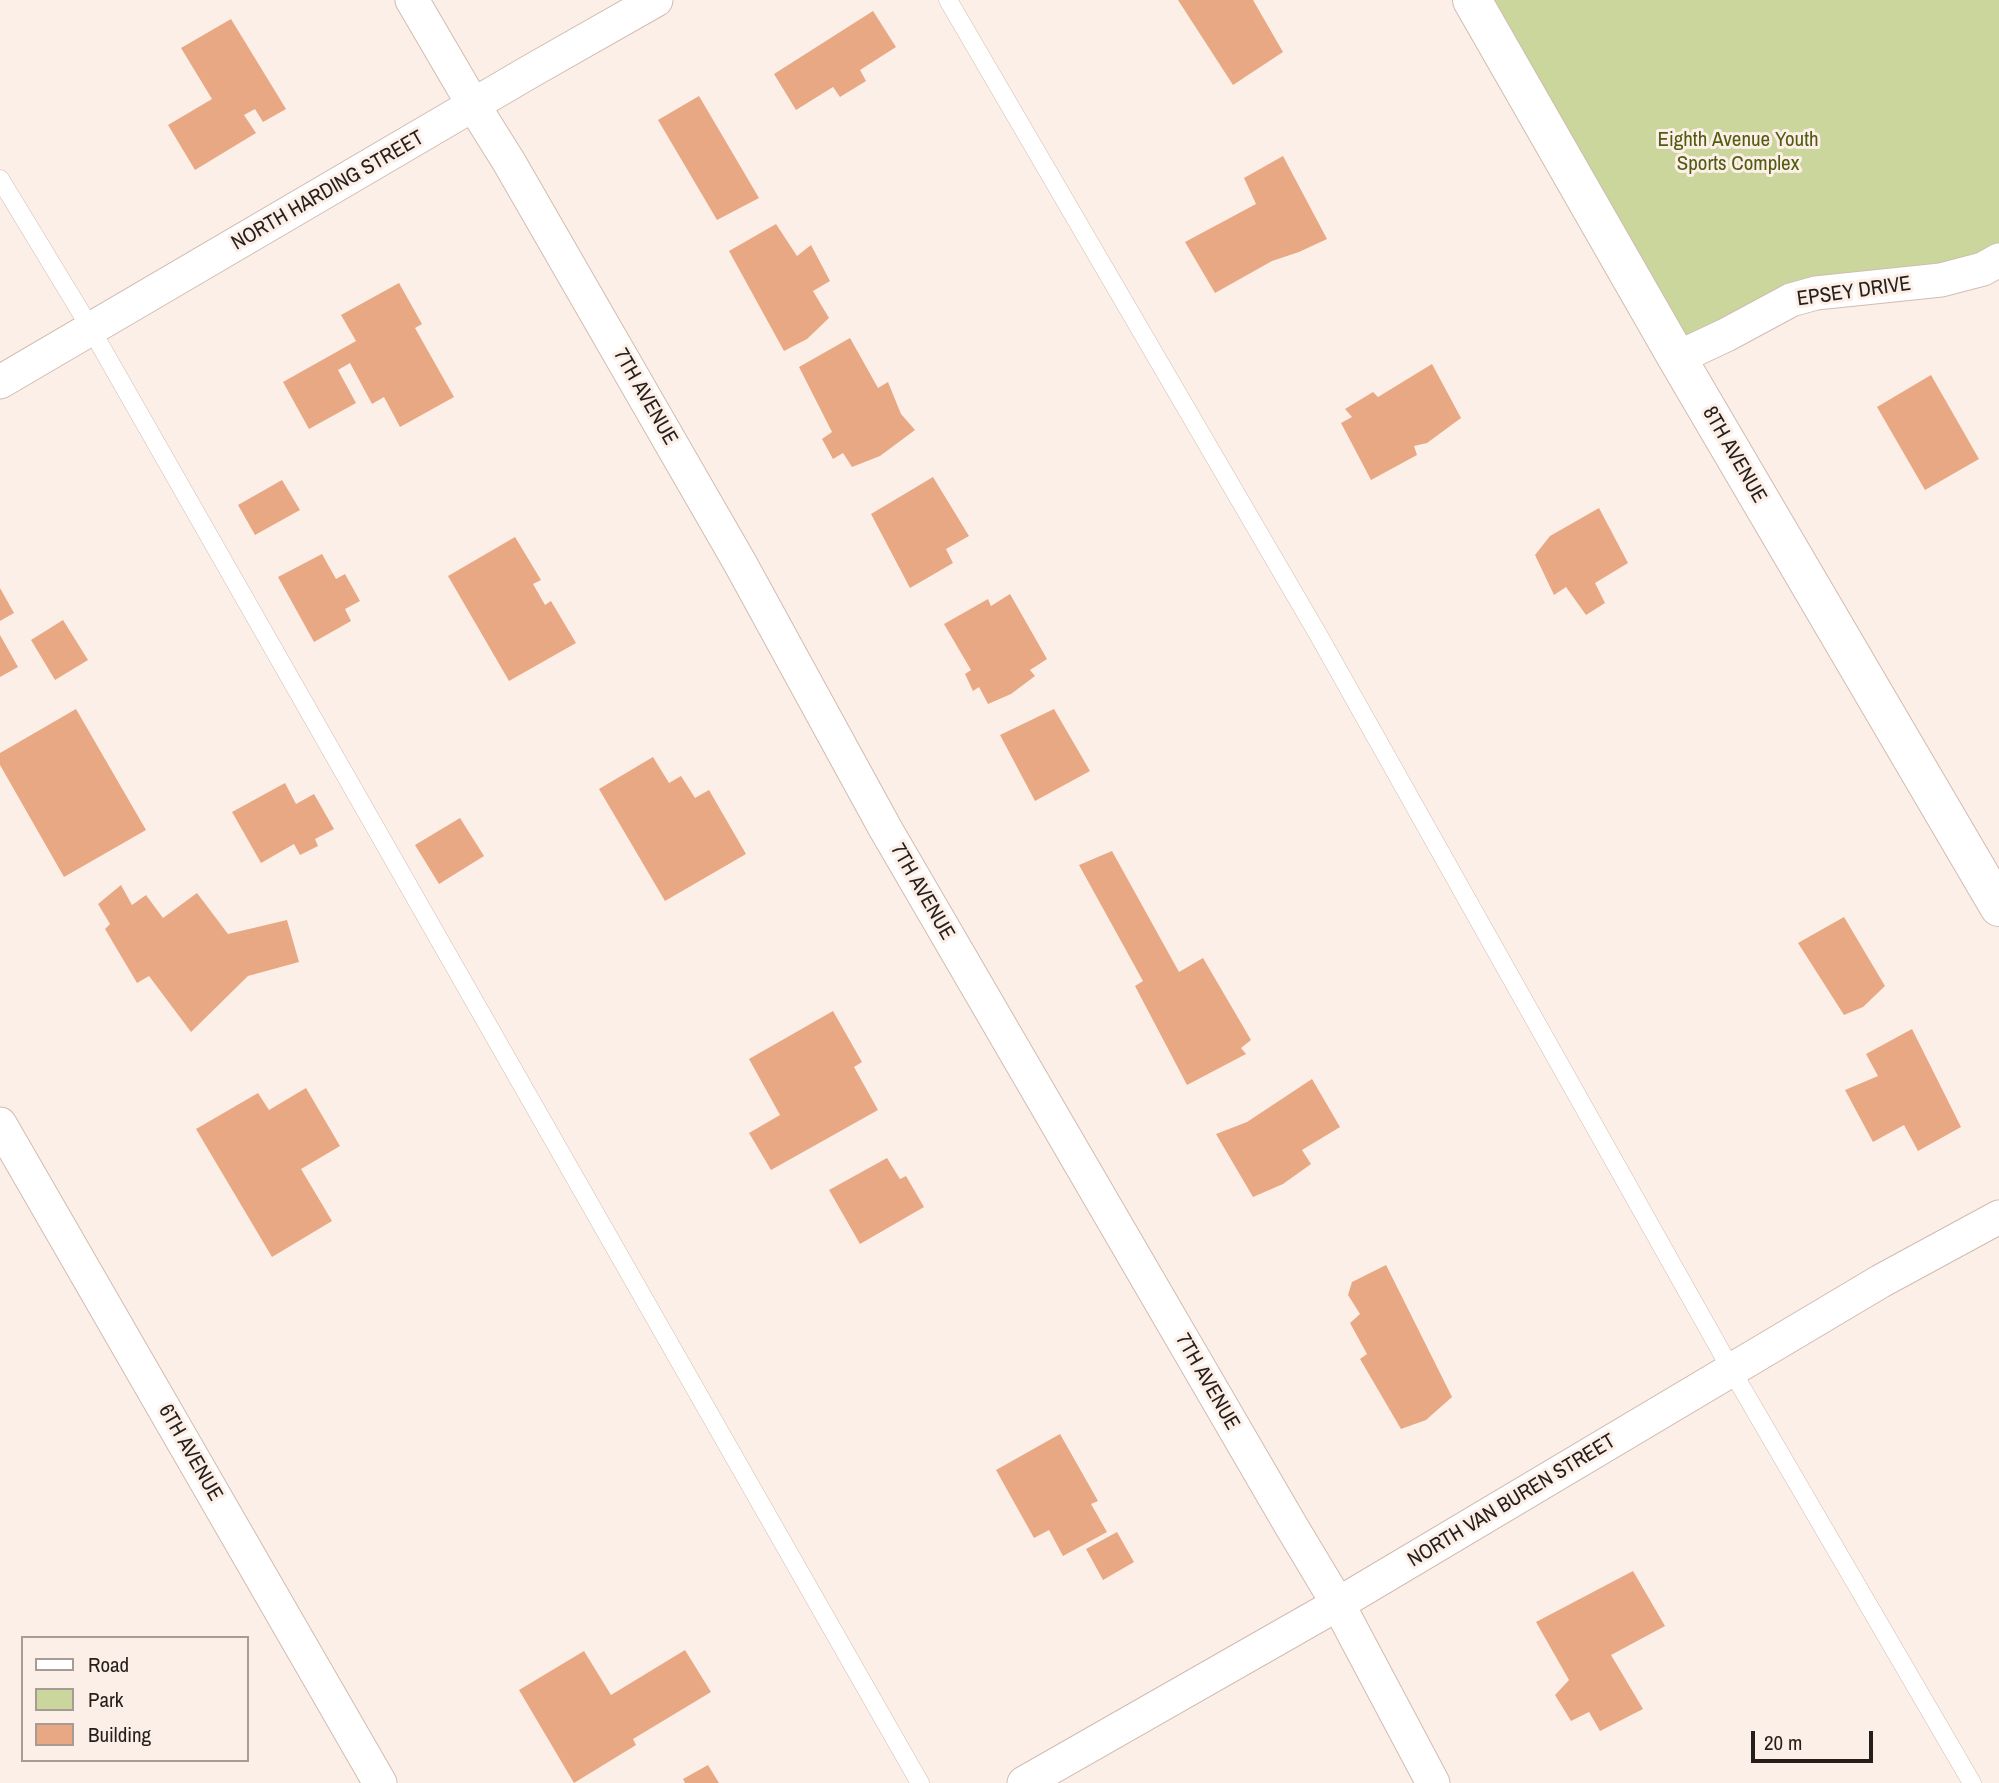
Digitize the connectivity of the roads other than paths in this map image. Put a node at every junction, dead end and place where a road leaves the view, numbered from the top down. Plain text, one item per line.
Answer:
1 (412, 0) edge
2 (656, 0) edge
3 (948, 0) edge
4 (1472, 0) edge
5 (474, 106) junction
6 (0, 179) edge
7 (1999, 260) edge
8 (91, 329) junction
9 (1677, 358) junction
10 (0, 382) edge
11 (1999, 907) edge
12 (0, 1124) edge
13 (1999, 1217) edge
14 (1732, 1371) junction
15 (1338, 1604) junction
16 (380, 1783) edge
17 (920, 1783) edge
18 (1024, 1783) edge
19 (1433, 1783) edge
20 (1972, 1783) edge

1 - 5 street, 7TH AVENUE
2 - 5 street, NORTH HARDING STREET
3 - 14 lane
4 - 9 street, 8TH AVENUE
5 - 8 street, NORTH HARDING STREET
5 - 15 street, 7TH AVENUE
6 - 8 lane
7 - 9 street, EPSEY DRIVE
8 - 10 street, NORTH HARDING STREET
8 - 17 lane
9 - 11 street, 8TH AVENUE
12 - 16 street, 6TH AVENUE
13 - 14 street, NORTH VAN BUREN STREET
14 - 15 street, NORTH VAN BUREN STREET
14 - 20 lane
15 - 18 street, NORTH VAN BUREN STREET
15 - 19 street, 7TH AVENUE

